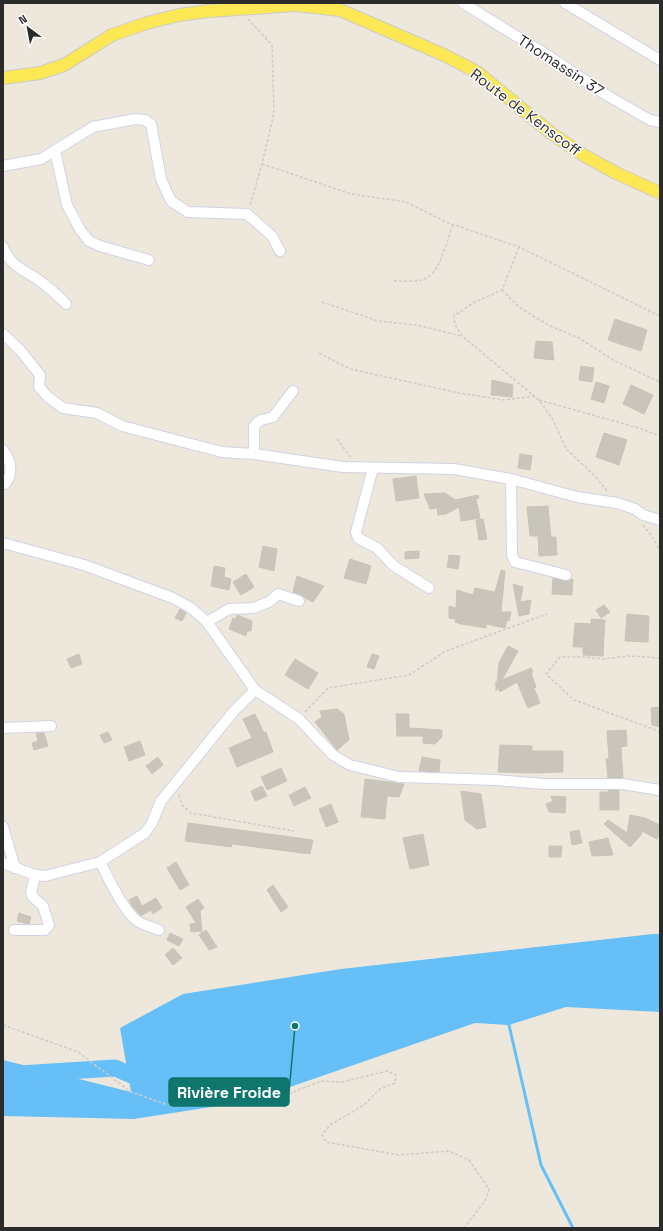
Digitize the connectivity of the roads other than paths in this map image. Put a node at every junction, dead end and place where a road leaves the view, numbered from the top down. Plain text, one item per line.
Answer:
1 (463, 3) edge
2 (565, 3) edge
3 (337, 6) edge
4 (660, 60) edge
5 (3, 78) edge
6 (660, 122) edge
7 (55, 151) junction
8 (3, 166) edge
9 (660, 193) edge
10 (3, 247) edge
11 (280, 252) dead end
12 (149, 260) dead end
13 (66, 304) dead end
14 (3, 334) edge
15 (293, 391) dead end
16 (3, 450) edge
17 (254, 454) junction
18 (373, 468) junction
19 (511, 479) junction
20 (5, 484) dead end
21 (660, 520) edge
22 (3, 543) edge
23 (566, 575) dead end
24 (429, 588) dead end
25 (299, 601) dead end
26 (207, 622) junction
27 (255, 690) junction
28 (51, 726) dead end
29 (3, 728) edge
30 (660, 790) edge
31 (3, 827) edge
32 (100, 862) junction
33 (3, 863) edge
34 (14, 868) junction
35 (34, 876) junction
36 (14, 930) dead end
37 (159, 930) dead end

1 - 6 street, Thomassin 37
2 - 4 street
3 - 5 main road, Route de Kenscoff
3 - 9 main road, Route de Kenscoff
7 - 8 street
7 - 11 street
7 - 12 street
10 - 13 street
14 - 17 street
15 - 17 street
16 - 20 street
17 - 18 street
18 - 19 street
18 - 24 street
19 - 21 street
19 - 23 street
22 - 26 street
25 - 26 street
26 - 27 street
27 - 30 street
27 - 32 street
28 - 29 street
31 - 34 street
32 - 35 street
32 - 37 street
33 - 34 street
34 - 35 street
35 - 36 street

